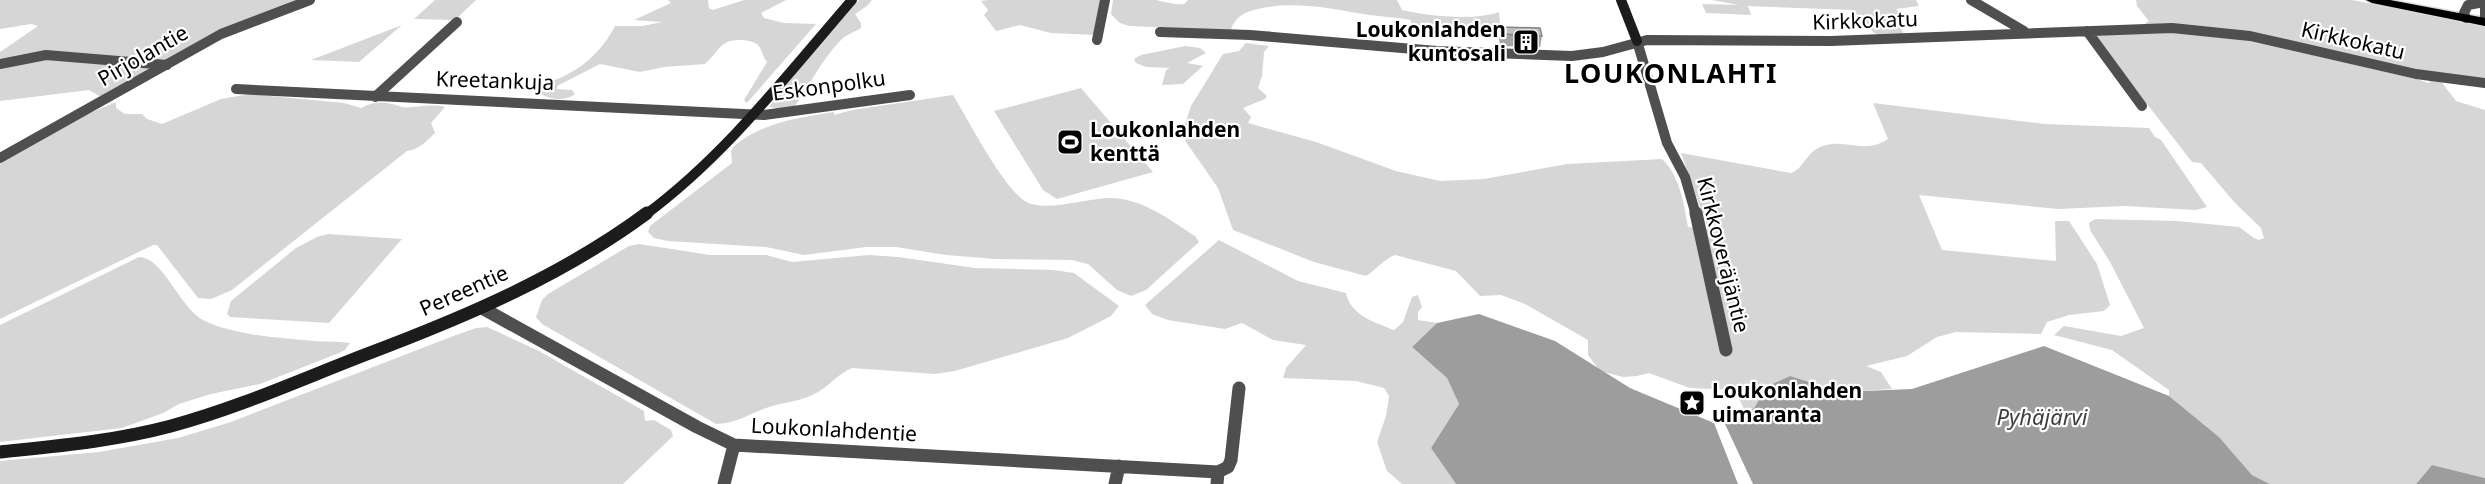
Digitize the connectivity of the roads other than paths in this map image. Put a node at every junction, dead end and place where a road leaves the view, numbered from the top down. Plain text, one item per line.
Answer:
1 (310, 0) edge
2 (852, 0) edge
3 (1105, 0) edge
4 (1621, 0) edge
5 (1971, 0) edge
6 (2372, 0) edge
7 (2394, 0) edge
8 (2485, 2) edge
9 (2465, 16) junction
10 (2485, 19) edge
11 (457, 22) dead end
12 (2087, 31) junction
13 (1160, 32) dead end
14 (2026, 32) junction
15 (1097, 39) dead end
16 (1637, 41) junction
17 (0, 64) edge
18 (167, 64) junction
19 (2485, 83) edge
20 (236, 89) dead end
21 (910, 95) dead end
22 (375, 97) junction
23 (2142, 106) dead end
24 (752, 115) junction
25 (0, 158) edge
26 (482, 308) junction
27 (1726, 350) dead end
28 (1239, 388) dead end
29 (734, 446) junction
30 (0, 452) edge
31 (1119, 466) junction
32 (1217, 478) edge
33 (724, 484) edge
34 (1115, 484) edge

1 - 18 street, Pirjolantie
2 - 24 street, Pereentie
3 - 15 street
4 - 16 street, Kirkkoveräjäntie
5 - 14 street
6 - 9 main road
7 - 9 main road
8 - 9 street
8 - 10 street
9 - 10 main road
11 - 22 street
12 - 14 street, Kirkkokatu
12 - 19 street, Kirkkokatu
12 - 23 street
13 - 16 street, Kirkkokatu
14 - 16 street, Kirkkokatu
16 - 27 street, Kirkkoveräjäntie
17 - 18 street
18 - 25 street, Pirjolantie
20 - 22 street, Kreetankuja
21 - 24 street, Eskonpolku
22 - 24 street, Kreetankuja
24 - 26 street, Pereentie
26 - 29 street, Loukonlahdentie
26 - 30 street, Pereentie
28 - 32 street, Loukonlahdentie
29 - 31 street, Loukonlahdentie
29 - 33 street
31 - 32 street, Loukonlahdentie
31 - 34 street

